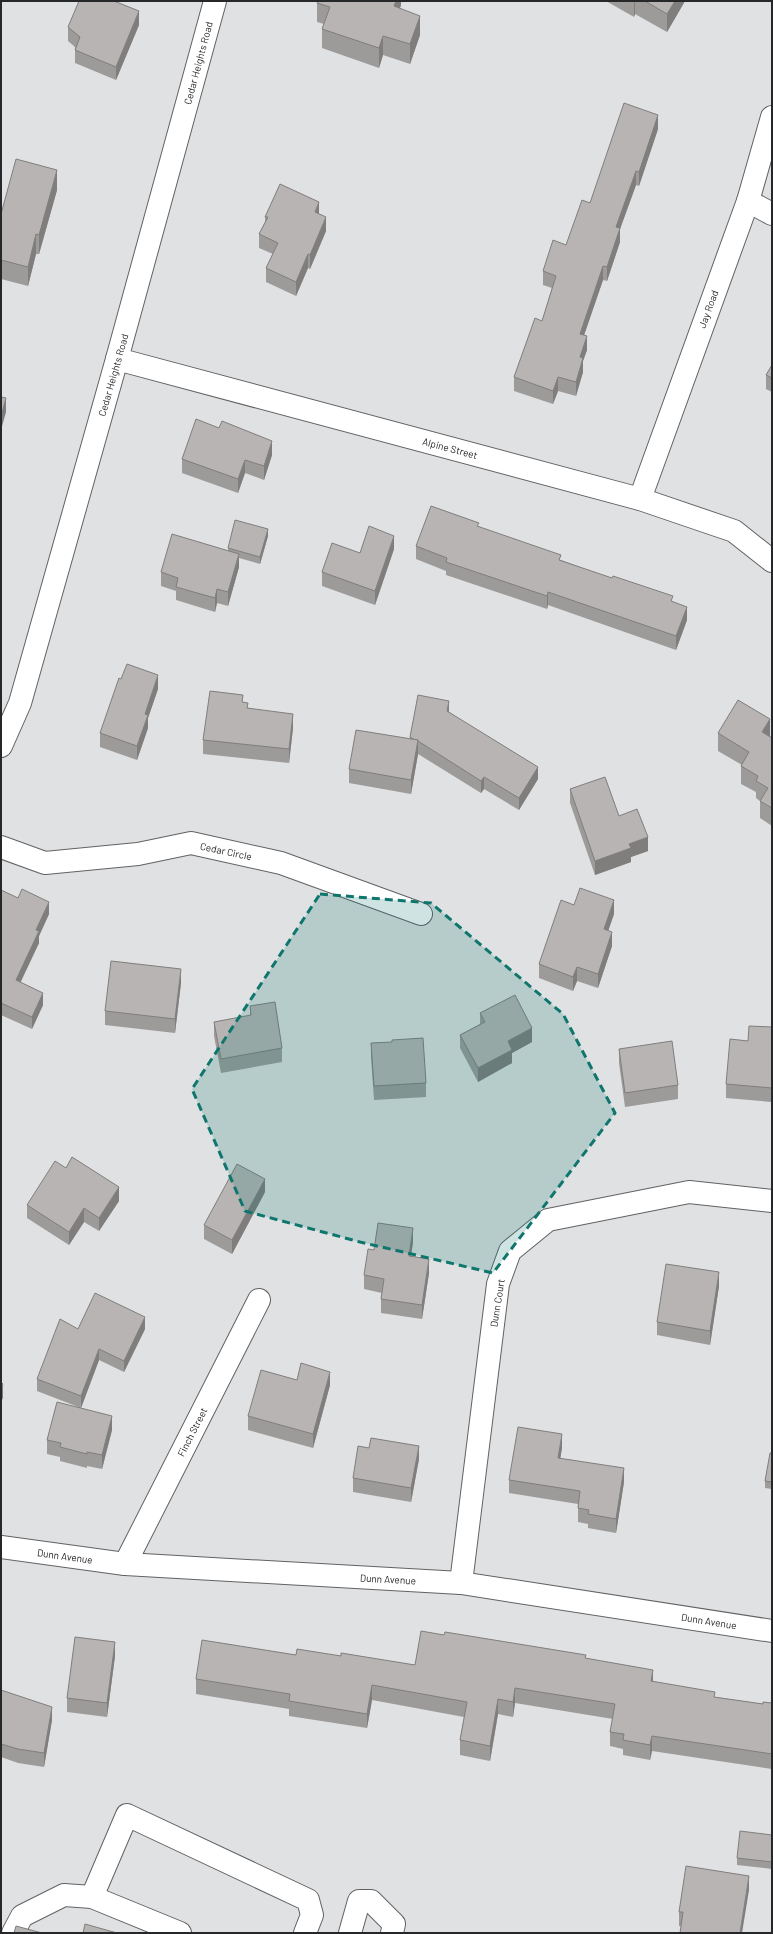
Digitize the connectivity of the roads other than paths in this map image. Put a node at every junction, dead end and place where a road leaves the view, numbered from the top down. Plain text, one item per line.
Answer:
1 (215, 1) edge
2 (772, 117) edge
3 (748, 201) junction
4 (772, 214) edge
5 (118, 359) junction
6 (640, 499) junction
7 (772, 561) edge
8 (1, 746) edge
9 (1, 848) edge
10 (421, 914) dead end
11 (772, 1201) edge
12 (259, 1300) dead end
13 (1, 1547) edge
14 (125, 1564) junction
15 (461, 1583) junction
16 (772, 1631) edge
17 (92, 1897) junction
18 (13, 1933) edge
19 (180, 1933) edge
20 (305, 1933) edge
21 (350, 1933) edge
22 (392, 1933) edge

1 - 5 street, Cedar Heights Road
2 - 3 street, Jay Road
3 - 4 street
3 - 6 street, Jay Road
5 - 6 street, Alpine Street
5 - 8 street, Cedar Heights Road
6 - 7 street, Alpine Street
9 - 10 street, Cedar Circle
11 - 15 street, Dunn Court
12 - 14 street, Finch Street
13 - 14 street, Dunn Avenue
14 - 15 street, Dunn Avenue
15 - 16 street, Dunn Avenue
17 - 18 street
17 - 19 street
17 - 20 street
21 - 22 street

